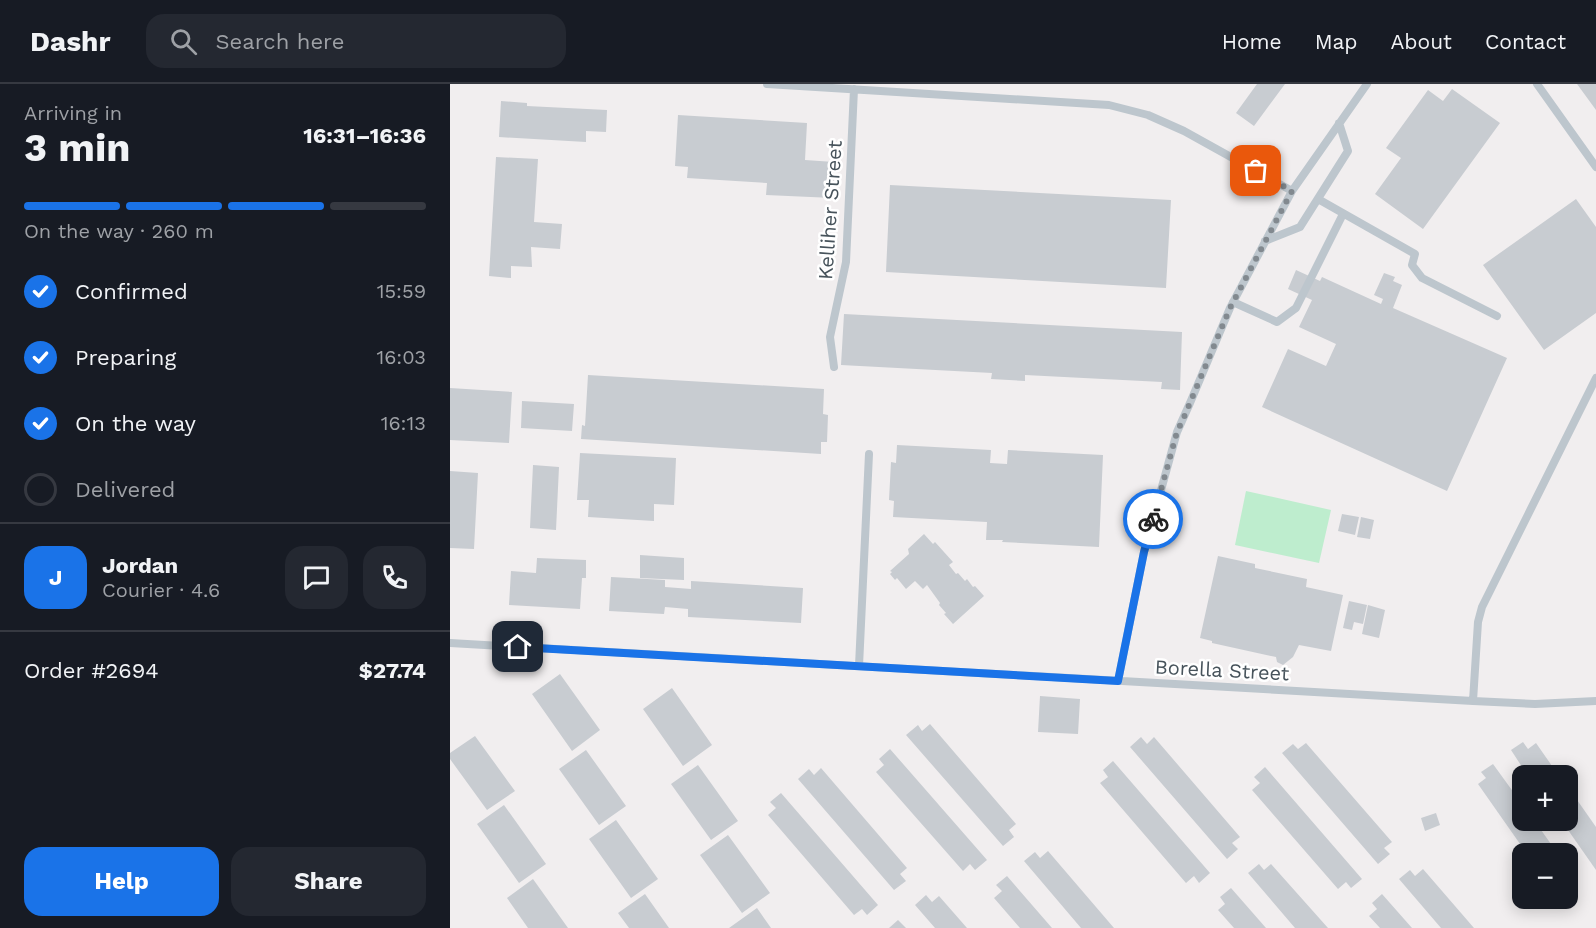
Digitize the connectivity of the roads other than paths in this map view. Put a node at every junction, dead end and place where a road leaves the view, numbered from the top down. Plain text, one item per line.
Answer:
1 (767, 84) edge
2 (1367, 84) edge
3 (1537, 84) edge
4 (854, 89) junction
5 (1339, 123) junction
6 (1596, 167) edge
7 (1292, 191) junction
8 (1318, 199) junction
9 (1343, 214) junction
10 (1265, 241) junction
11 (1233, 302) junction
12 (1497, 316) dead end
13 (834, 367) dead end
14 (1596, 378) edge
15 (869, 454) dead end
16 (450, 643) edge
17 (859, 666) junction
18 (1118, 681) junction
19 (1473, 701) junction
20 (1596, 701) edge

1 - 4 lane
2 - 5 lane
3 - 6 lane
4 - 7 lane
4 - 13 lane, Kelliher Street
5 - 7 lane
5 - 8 lane
7 - 10 lane
8 - 9 lane
8 - 10 lane
9 - 11 lane
9 - 12 lane
10 - 11 lane
11 - 18 lane
14 - 19 lane
15 - 17 lane
16 - 17 lane, Borella Street
17 - 18 lane, Borella Street
18 - 19 lane, Borella Street
19 - 20 lane, Borella Street

